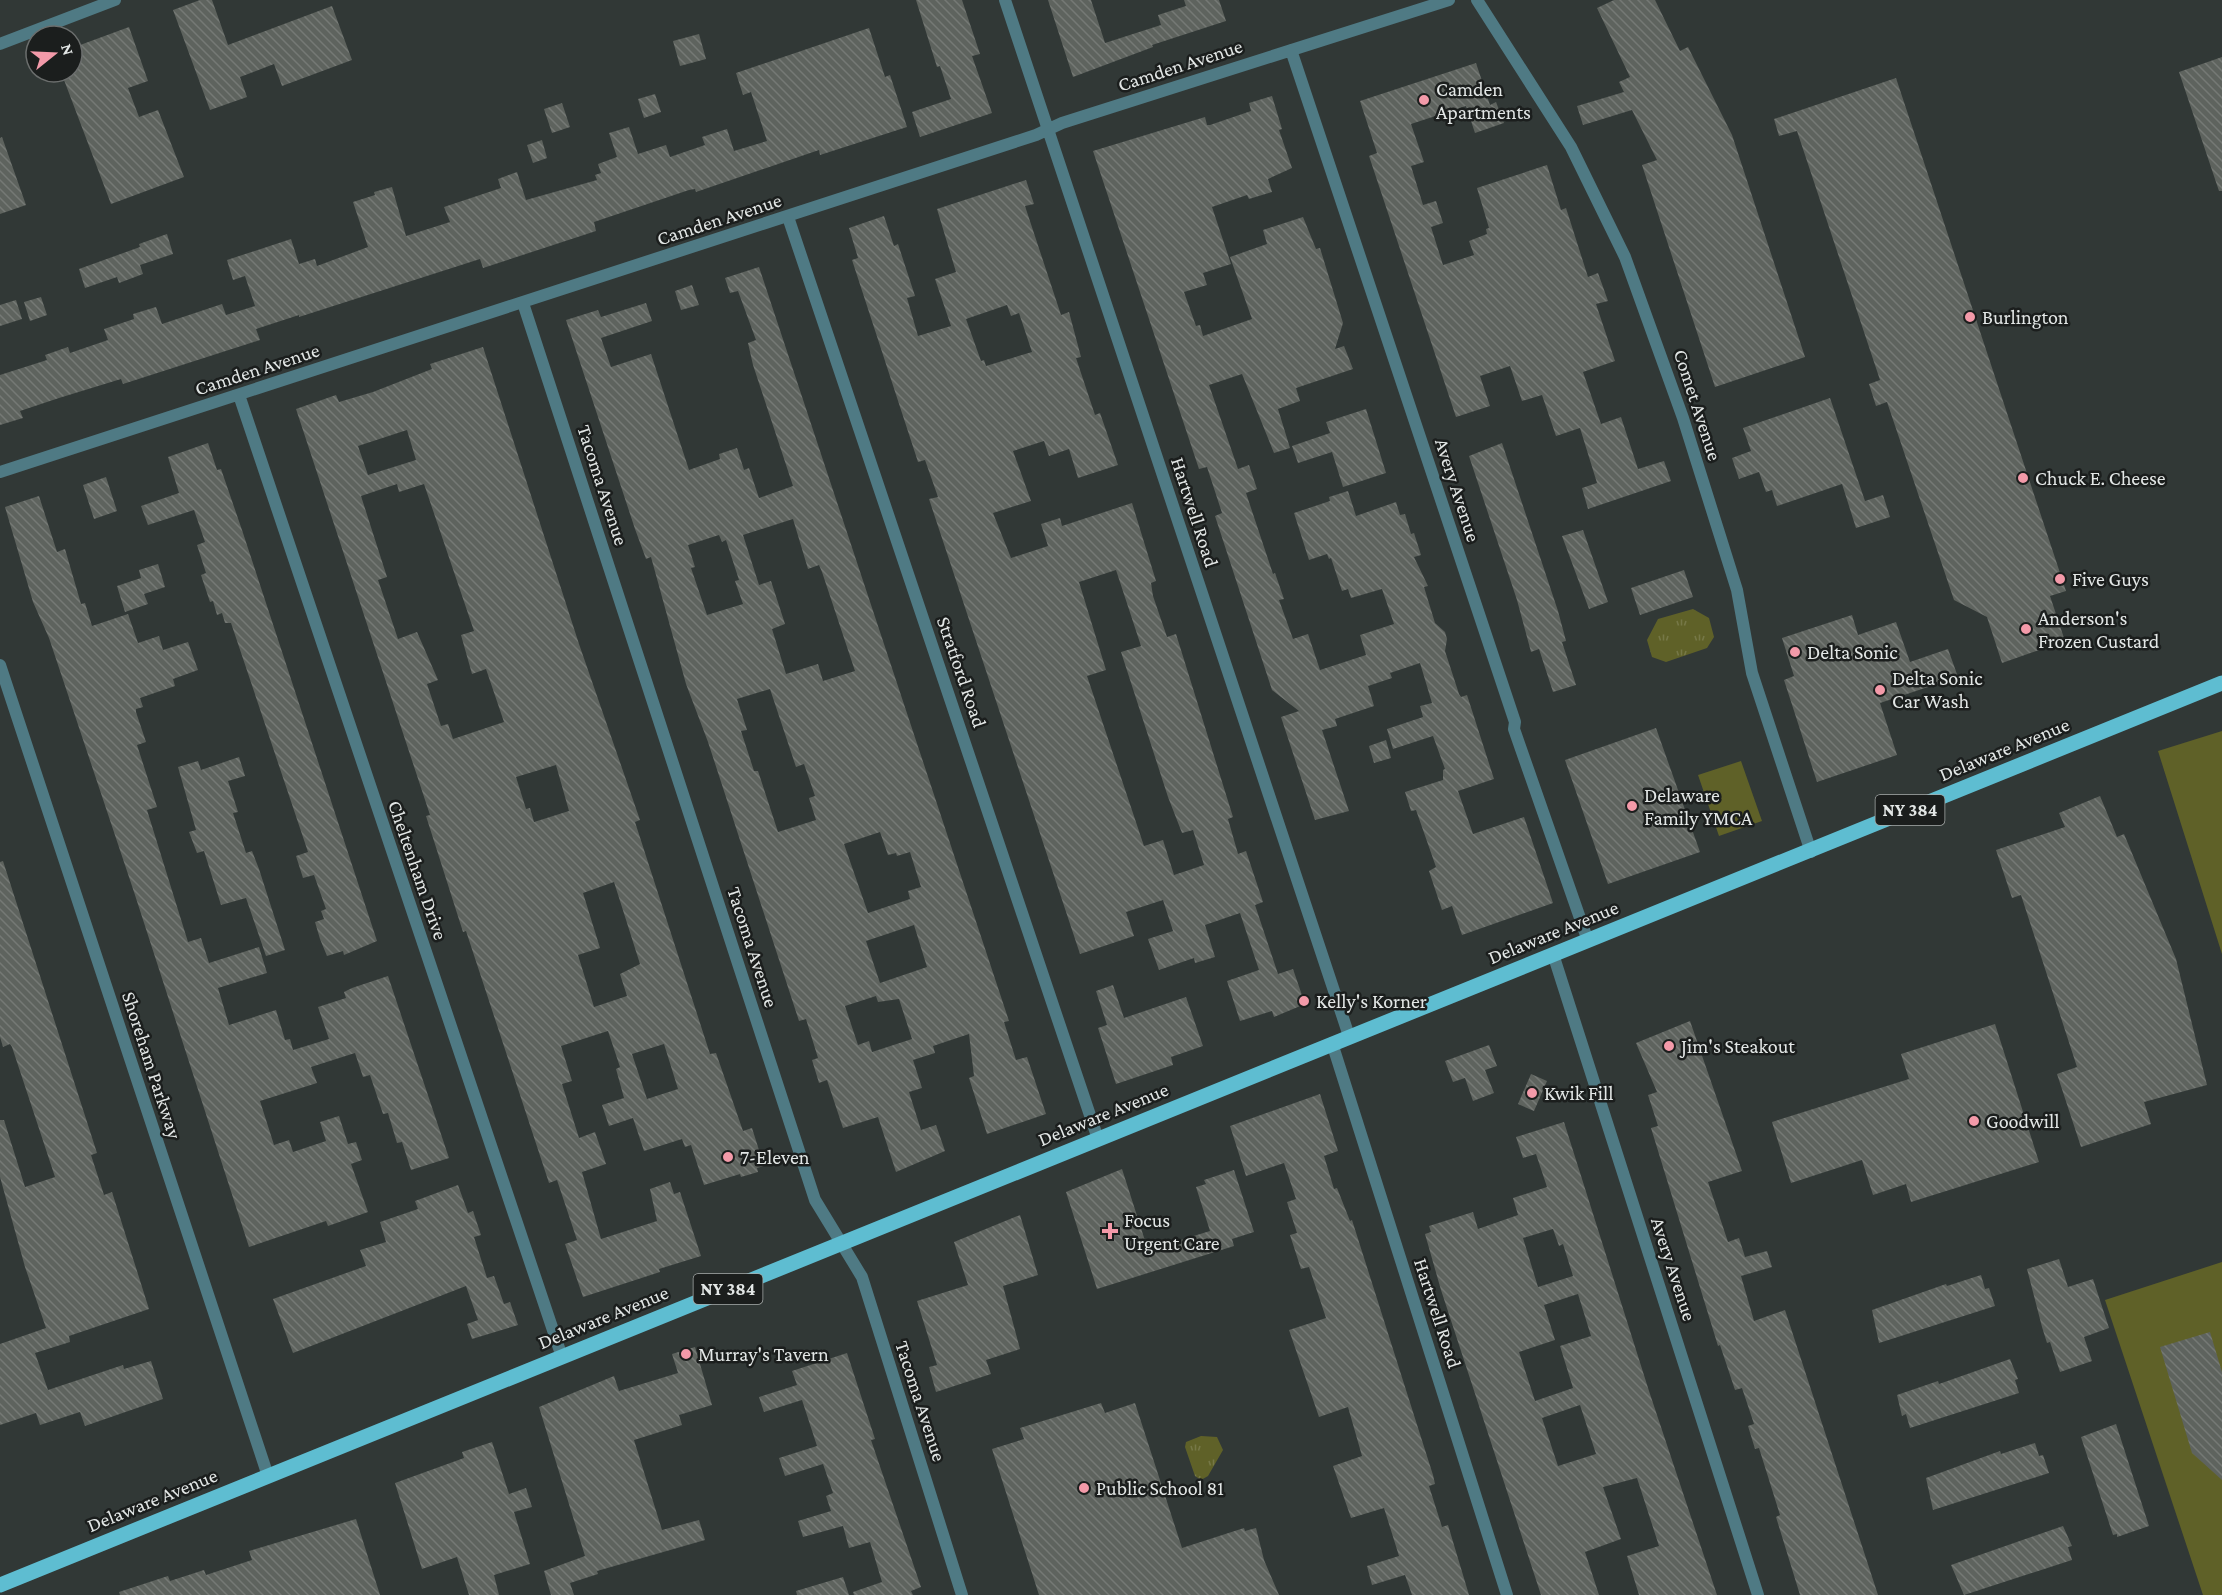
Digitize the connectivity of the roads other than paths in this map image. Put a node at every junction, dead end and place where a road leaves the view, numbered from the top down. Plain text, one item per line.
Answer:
1 (115, 0) edge
2 (1005, 0) edge
3 (1449, 0) edge
4 (1477, 0) edge
5 (0, 44) edge
6 (1291, 50) junction
7 (1048, 129) junction
8 (788, 217) junction
9 (523, 303) junction
10 (239, 395) junction
11 (0, 472) edge
12 (0, 666) edge
13 (2222, 683) edge
14 (1811, 852) junction
15 (1588, 940) junction
16 (1553, 954) junction
17 (1349, 1036) junction
18 (1332, 1043) junction
19 (1098, 1138) junction
20 (841, 1243) junction
21 (562, 1357) junction
22 (268, 1476) junction
23 (0, 1585) edge
24 (962, 1595) edge
25 (1507, 1595) edge
26 (1758, 1595) edge

1 - 5 street
2 - 7 street, Hartwell Road
3 - 6 street, Camden Avenue
4 - 14 street, Comet Avenue
6 - 7 street, Camden Avenue
6 - 15 street, Avery Avenue
7 - 8 street, Camden Avenue
7 - 17 street, Hartwell Road
8 - 9 street, Camden Avenue
8 - 19 street, Stratford Road
9 - 10 street, Camden Avenue
9 - 20 street, Tacoma Avenue
10 - 11 street, Camden Avenue
10 - 21 street, Cheltenham Drive
12 - 22 street, Shoreham Parkway
13 - 14 main road, Delaware Avenue / NY 384
14 - 15 main road, Delaware Avenue / NY 384
15 - 16 main road, Delaware Avenue / NY 384
16 - 17 main road, Delaware Avenue / NY 384
16 - 26 street, Avery Avenue
17 - 18 main road, Delaware Avenue / NY 384
18 - 19 main road, Delaware Avenue / NY 384
18 - 25 street, Hartwell Road
19 - 20 main road, Delaware Avenue / NY 384
20 - 21 main road, Delaware Avenue / NY 384
20 - 24 street, Tacoma Avenue
21 - 22 main road, Delaware Avenue / NY 384
22 - 23 main road, Delaware Avenue / NY 384

